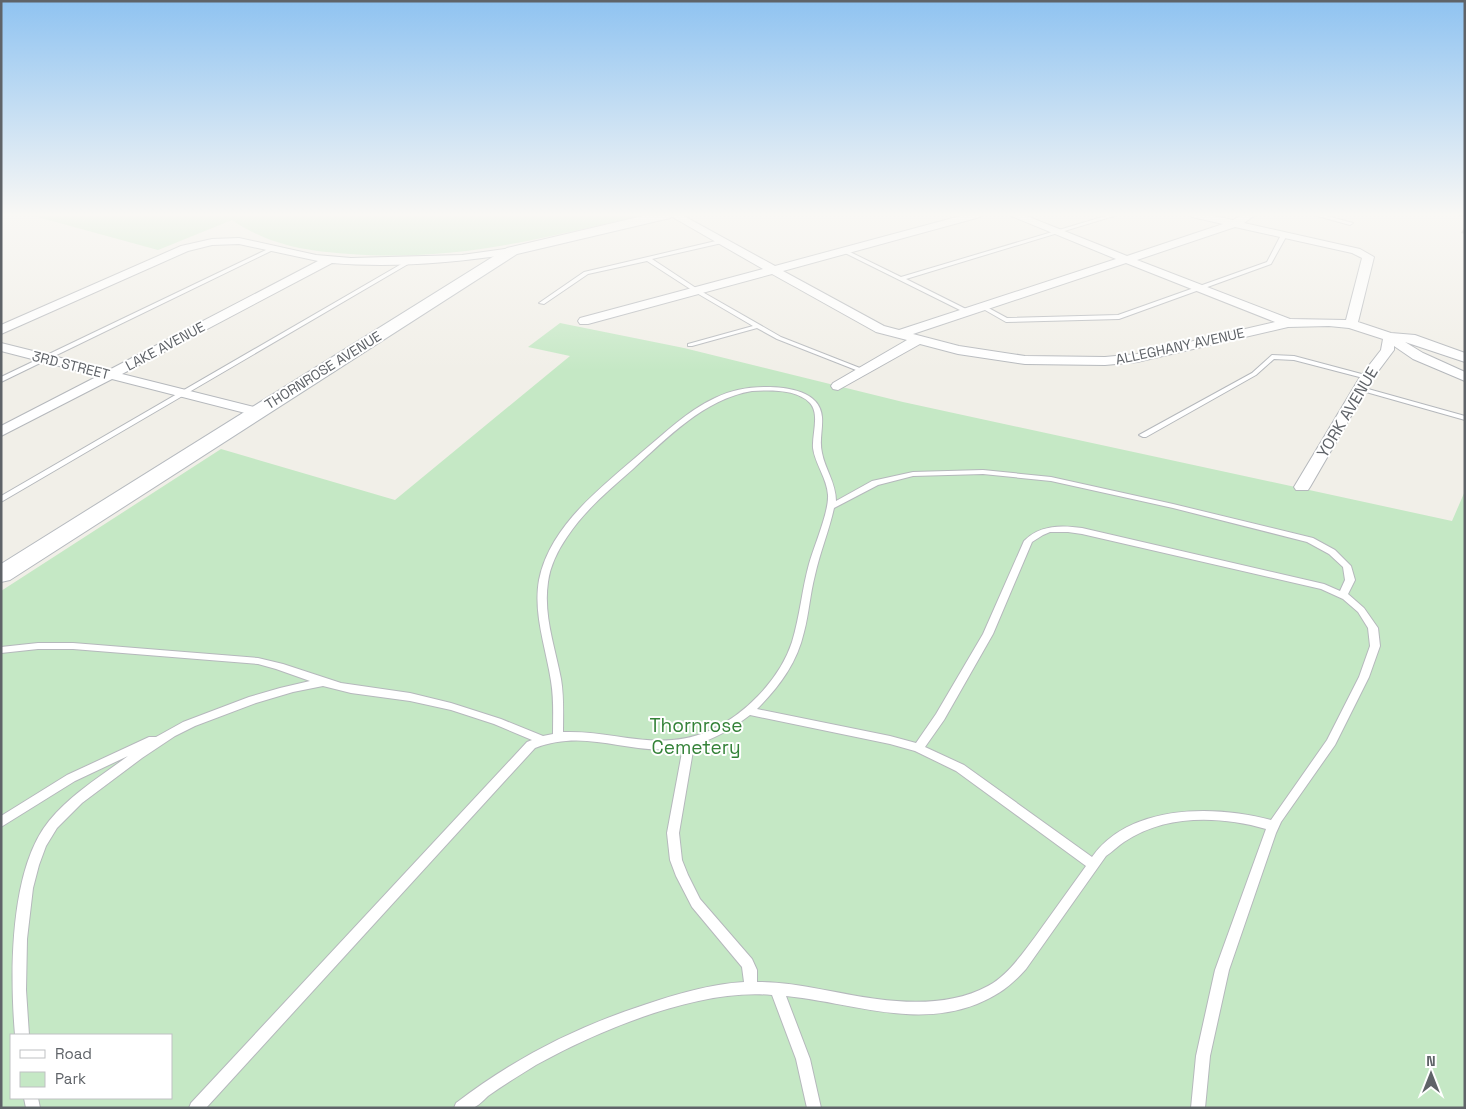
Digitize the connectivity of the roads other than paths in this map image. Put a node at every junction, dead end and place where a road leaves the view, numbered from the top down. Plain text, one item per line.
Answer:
1 (143, 267) edge
2 (235, 267) edge
3 (316, 267) edge
4 (401, 267) edge
5 (487, 267) edge
6 (614, 267) edge
7 (660, 267) edge
8 (765, 267) edge
9 (788, 267) edge
10 (876, 267) edge
11 (943, 267) edge
12 (1101, 267) edge
13 (1145, 267) edge
14 (1258, 267) edge
15 (1365, 267) edge
16 (773, 271) junction
17 (901, 279) junction
18 (1198, 288) junction
19 (697, 291) junction
20 (542, 303) dead end
21 (981, 306) junction
22 (966, 311) junction
23 (584, 321) dead end
24 (1288, 323) junction
25 (1351, 324) junction
26 (758, 326) junction
27 (1, 330) edge
28 (897, 335) junction
29 (1390, 337) junction
30 (917, 340) junction
31 (690, 345) dead end
32 (1, 347) edge
33 (46, 358) junction
34 (1465, 358) edge
35 (863, 371) junction
36 (112, 375) junction
37 (1465, 377) edge
38 (1, 380) edge
39 (1364, 383) junction
40 (838, 386) dead end
41 (184, 394) junction
42 (257, 412) junction
43 (1465, 418) edge
44 (1, 432) edge
45 (1143, 435) dead end
46 (1302, 487) dead end
47 (1, 500) edge
48 (831, 508) junction
49 (1, 575) edge
50 (1343, 595) junction
51 (1, 650) edge
52 (324, 682) junction
53 (747, 711) junction
54 (171, 732) junction
55 (558, 736) junction
56 (542, 740) junction
57 (690, 742) junction
58 (918, 748) junction
59 (1, 822) edge
60 (1274, 826) junction
61 (1094, 865) junction
62 (751, 988) junction
63 (776, 989) junction
64 (22, 1034) edge
65 (196, 1108) edge
66 (461, 1108) edge
67 (814, 1108) edge
68 (1198, 1108) edge

1 - 27 street
2 - 33 lane
3 - 36 street, LAKE AVENUE
4 - 41 lane
5 - 42 street, THORNROSE AVENUE
6 - 20 lane
7 - 19 lane
8 - 16 street, ALLEGHANY AVENUE
9 - 16 street
10 - 17 lane
11 - 17 lane
12 - 21 street
13 - 18 street
14 - 18 lane
15 - 25 street
16 - 19 street
16 - 28 street, ALLEGHANY AVENUE
17 - 22 lane
18 - 21 lane
18 - 24 street
19 - 23 street
19 - 26 lane
21 - 22 street
22 - 28 street
24 - 25 street, ALLEGHANY AVENUE
24 - 30 street, ALLEGHANY AVENUE
25 - 29 street, ALLEGHANY AVENUE
26 - 31 lane
26 - 35 lane
28 - 30 street, ALLEGHANY AVENUE
29 - 34 street
29 - 37 street, ALLEGHANY AVENUE
29 - 39 street, YORK AVENUE
30 - 35 street
32 - 33 street, 3RD STREET
33 - 36 street, 3RD STREET
33 - 38 lane
35 - 40 street
36 - 41 street, 3RD STREET
36 - 44 street, LAKE AVENUE
39 - 43 lane
39 - 45 lane
39 - 46 street, YORK AVENUE
41 - 42 street, 3RD STREET
41 - 47 lane
42 - 49 street, THORNROSE AVENUE
48 - 50 lane
48 - 53 lane
48 - 55 lane
50 - 58 lane
50 - 60 lane
51 - 52 lane
52 - 54 lane
52 - 56 lane
53 - 57 lane
53 - 58 lane
54 - 59 lane
54 - 64 lane
55 - 56 lane
55 - 57 lane
56 - 65 lane
57 - 62 lane
58 - 61 lane
60 - 61 lane
60 - 68 lane
61 - 63 lane
62 - 63 lane
62 - 66 lane
63 - 67 lane

